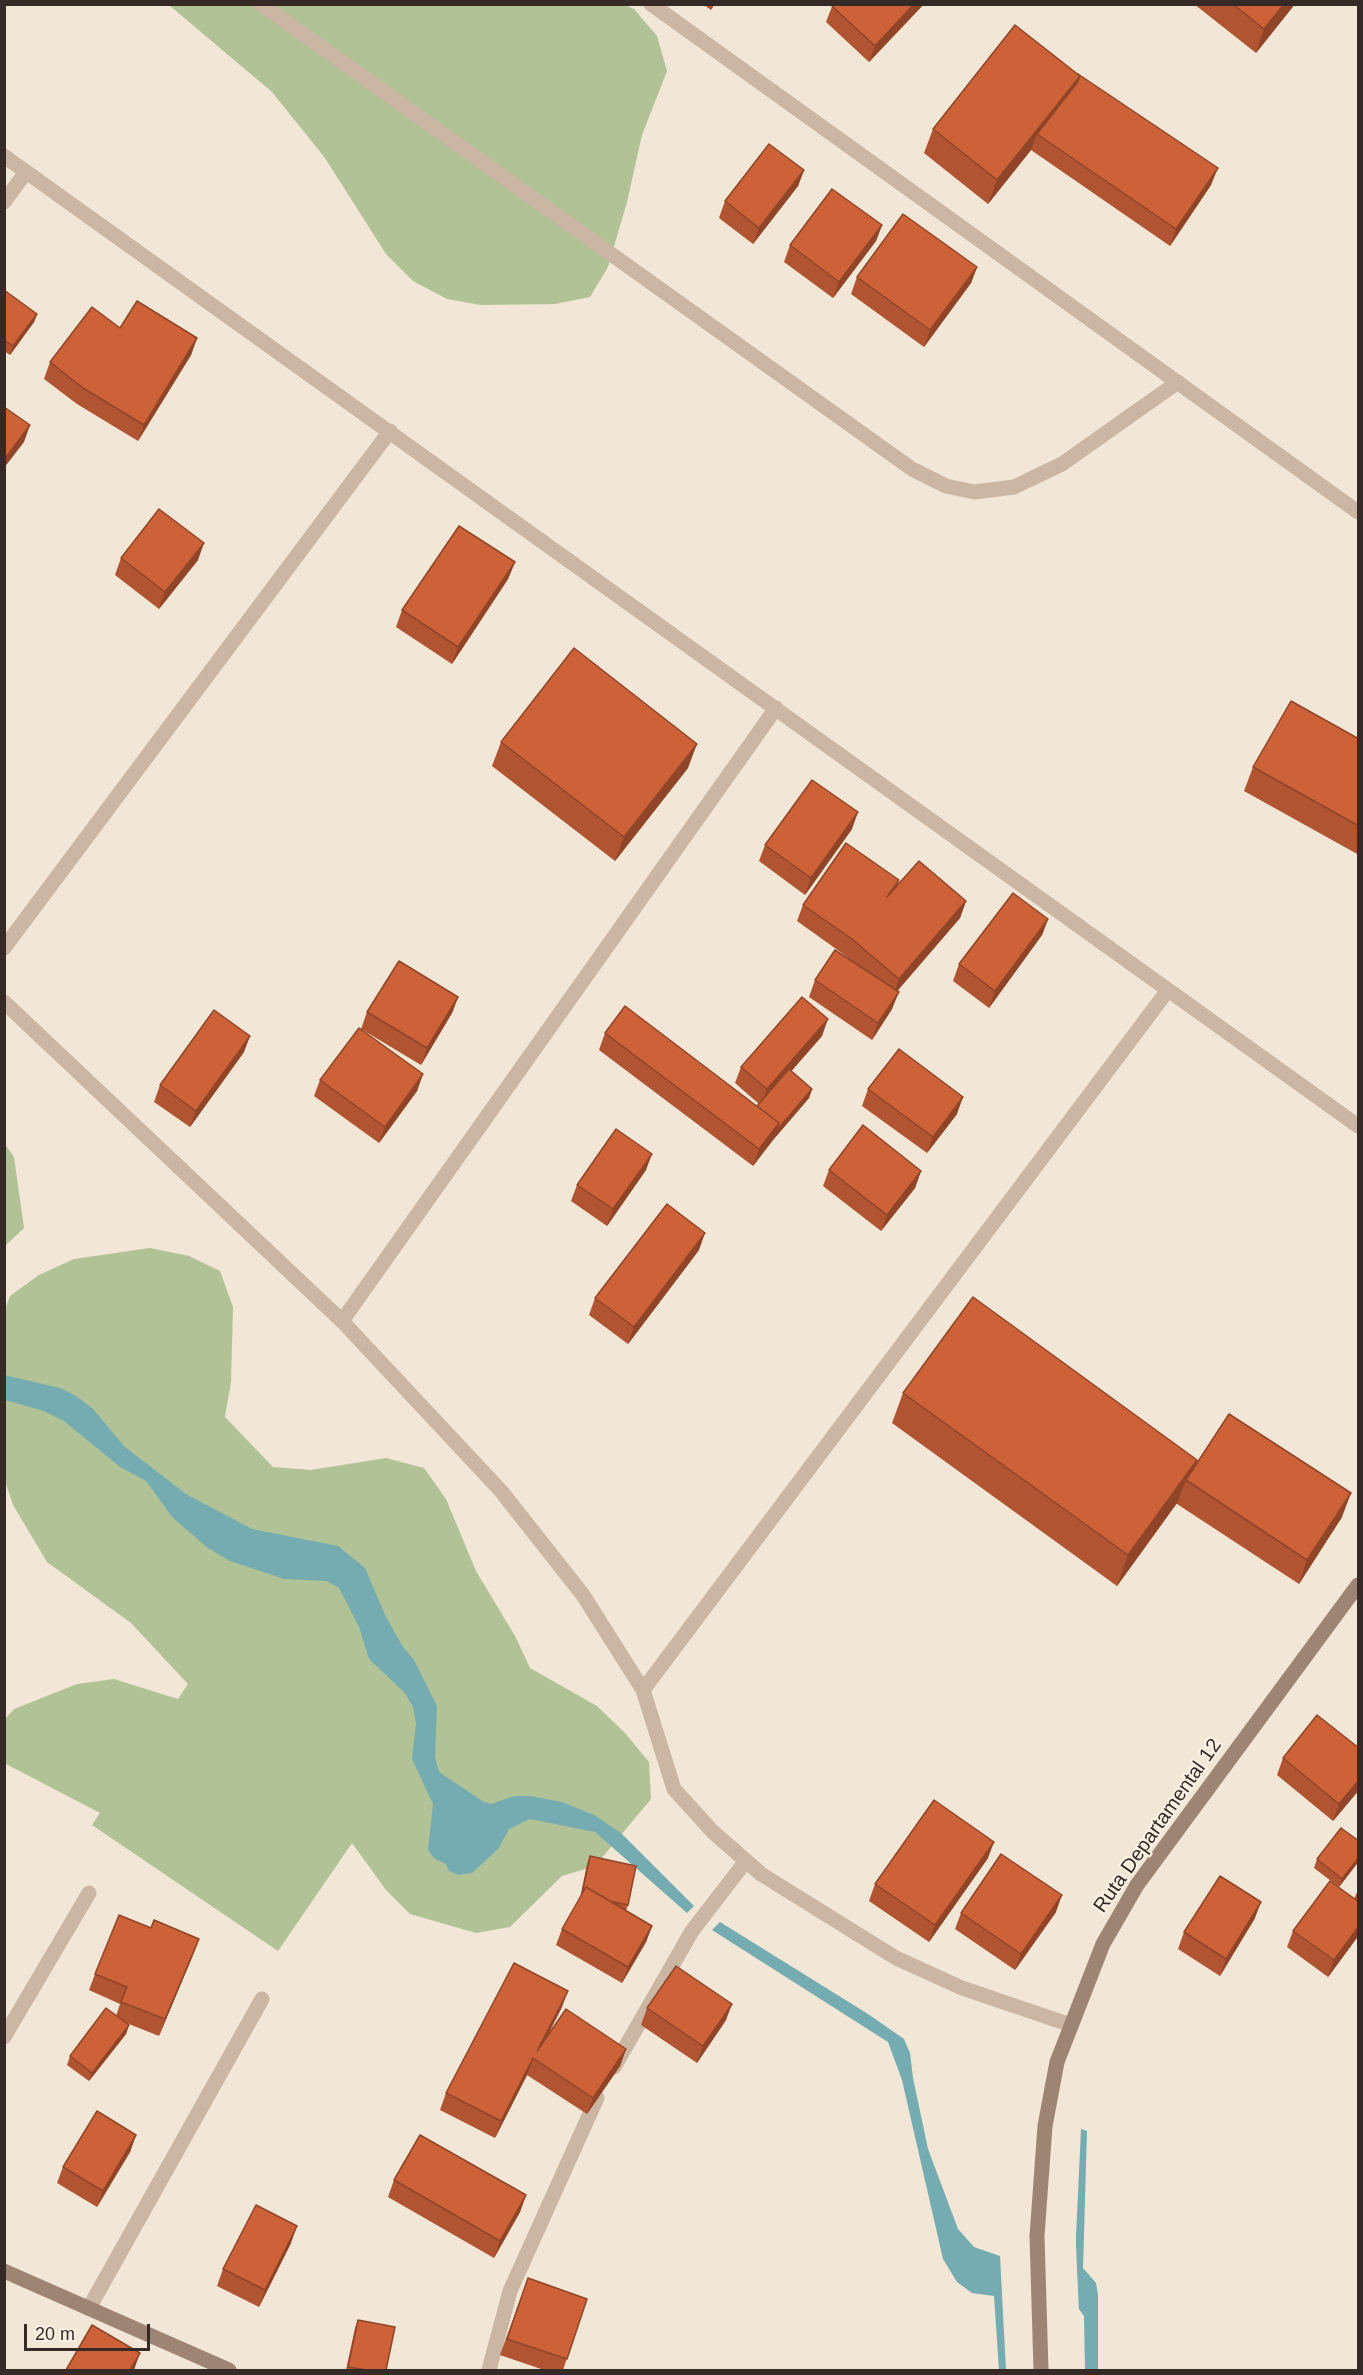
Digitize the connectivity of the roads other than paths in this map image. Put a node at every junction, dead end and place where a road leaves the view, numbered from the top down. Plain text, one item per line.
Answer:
1 (261, 4) edge
2 (651, 4) edge
3 (4, 156) edge
4 (26, 172) junction
5 (4, 201) edge
6 (1178, 382) junction
7 (390, 430) junction
8 (1359, 512) edge
9 (776, 708) junction
10 (4, 948) edge
11 (1168, 990) junction
12 (4, 1002) edge
13 (1359, 1126) edge
14 (342, 1321) junction
15 (1359, 1585) edge
16 (643, 1690) junction
17 (746, 1861) junction
18 (89, 1893) dead end
19 (262, 1999) dead end
20 (1071, 2025) junction
21 (4, 2037) edge
22 (4, 2271) edge
23 (89, 2308) junction
24 (229, 2370) edge
25 (489, 2370) edge
26 (1041, 2370) edge

1 - 6 street
2 - 6 street
3 - 4 street
4 - 5 street
4 - 7 street
6 - 8 street
7 - 9 street
7 - 10 street
9 - 11 street
9 - 14 street
11 - 13 street
11 - 16 street
12 - 14 street
14 - 16 street
15 - 20 main road, Ruta Departamental 12
16 - 17 street
17 - 20 street
17 - 25 street
18 - 21 street
19 - 23 street
20 - 26 main road, Ruta Departamental 12
22 - 23 main road
23 - 24 main road

